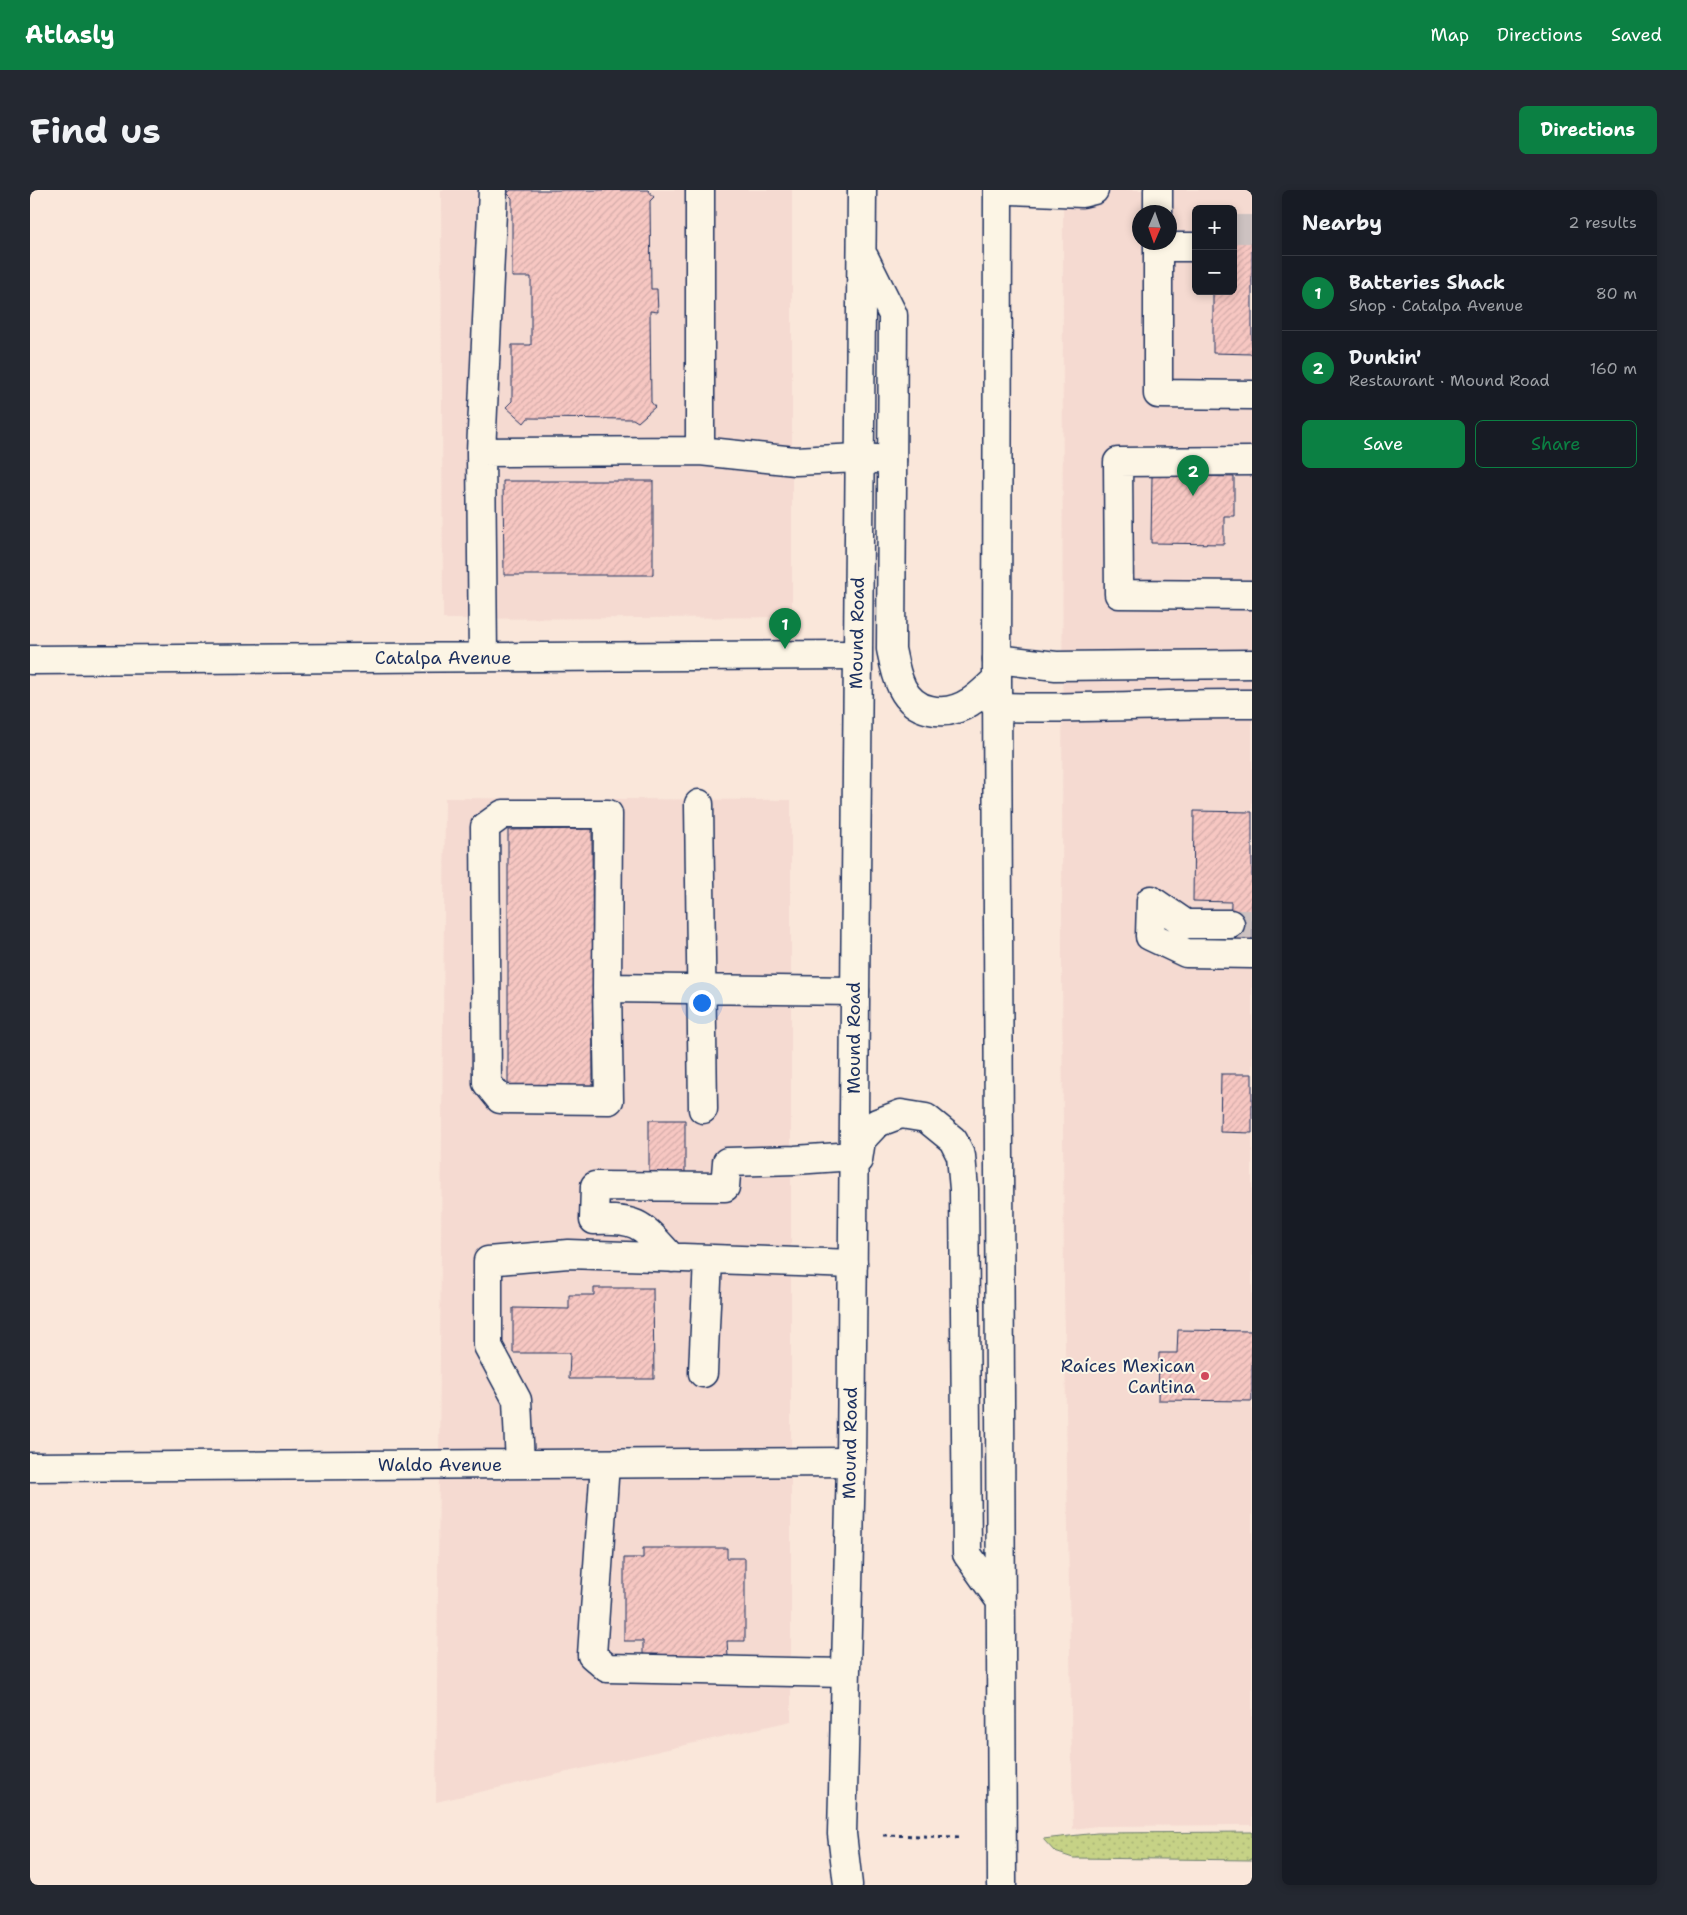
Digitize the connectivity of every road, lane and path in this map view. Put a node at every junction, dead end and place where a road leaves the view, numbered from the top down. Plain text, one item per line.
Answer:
1 (493, 190) edge
2 (700, 190) edge
3 (862, 190) edge
4 (998, 190) edge
5 (1011, 190) edge
6 (1094, 190) edge
7 (1158, 190) edge
8 (1158, 205) edge
9 (1192, 230) edge
10 (1177, 235) edge
11 (1177, 243) edge
12 (1192, 246) edge
13 (1162, 250) edge
14 (862, 251) junction
15 (1252, 395) edge
16 (700, 451) junction
17 (482, 452) junction
18 (859, 458) junction
19 (892, 460) junction
20 (1252, 461) edge
21 (1252, 595) edge
22 (857, 655) junction
23 (483, 657) junction
24 (30, 660) edge
25 (1252, 664) edge
26 (997, 669) junction
27 (1252, 704) edge
28 (997, 707) junction
29 (699, 804) dead end
30 (1230, 924) tunnel mouth
31 (1252, 954) edge
32 (607, 988) junction
33 (701, 988) junction
34 (855, 991) junction
35 (702, 1109) dead end
36 (854, 1156) junction
37 (853, 1188) junction
38 (672, 1258) junction
39 (708, 1259) junction
40 (853, 1264) junction
41 (703, 1373) dead end
42 (851, 1462) junction
43 (520, 1464) junction
44 (605, 1464) junction
45 (30, 1467) edge
46 (999, 1599) junction
47 (845, 1673) junction
48 (883, 1835) dead end
49 (960, 1837) dead end
50 (848, 1885) edge
51 (1002, 1885) edge

1 - 17 main road
2 - 16 main road
3 - 14 main road, Mound Road
4 - 26 main road
5 - 6 main road
7 - 8 main road
9 - 10 main road
11 - 12 main road
13 - 15 main road
14 - 18 main road, Mound Road
14 - 19 main road
16 - 17 main road
16 - 18 main road
17 - 23 main road
18 - 19 main road
18 - 22 main road, Mound Road
19 - 26 main road
20 - 21 main road
22 - 23 main road, Catalpa Avenue
22 - 34 main road, Mound Road
23 - 24 main road, Catalpa Avenue
25 - 26 main road
26 - 28 main road
27 - 28 main road
28 - 46 main road
29 - 33 main road
30 - 31 main road
32 - 32 main road
32 - 33 main road
33 - 34 main road
33 - 35 main road
34 - 36 main road, Mound Road
36 - 37 main road, Mound Road
36 - 38 main road
37 - 40 main road, Mound Road
37 - 46 main road
38 - 39 main road
38 - 43 main road
39 - 40 main road
39 - 41 main road
40 - 42 main road, Mound Road
42 - 44 main road, Waldo Avenue
42 - 47 main road, Mound Road
43 - 44 main road, Waldo Avenue
43 - 45 main road, Waldo Avenue
44 - 47 main road
46 - 51 main road
47 - 50 main road, Mound Road
48 - 49 path

